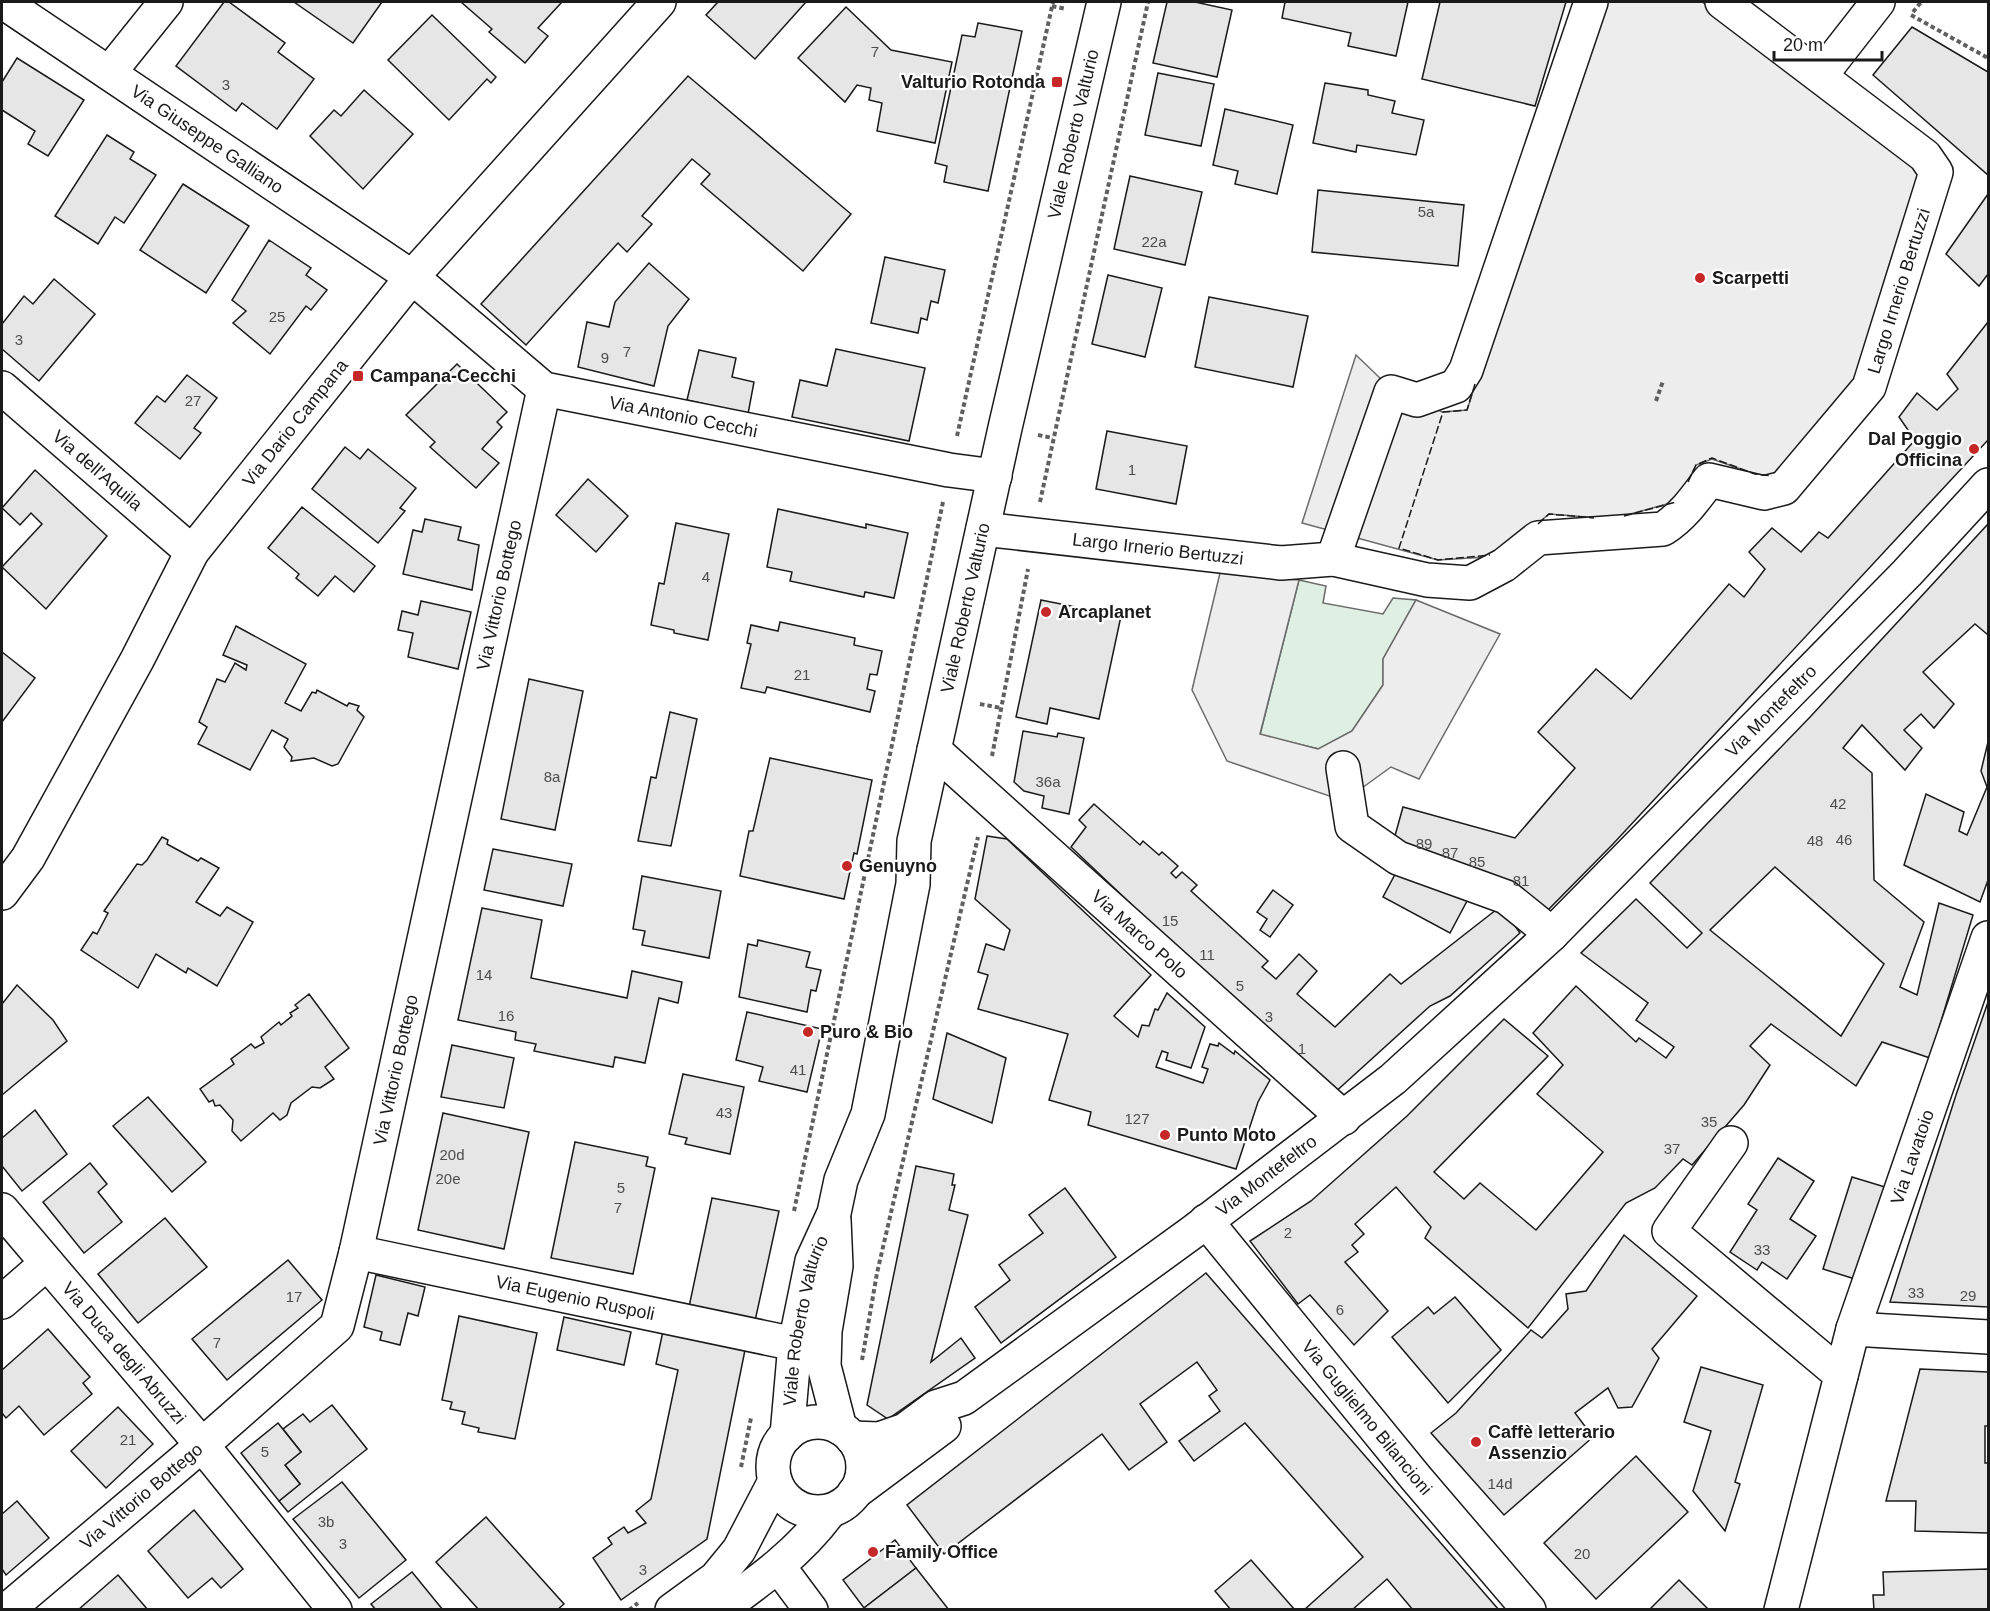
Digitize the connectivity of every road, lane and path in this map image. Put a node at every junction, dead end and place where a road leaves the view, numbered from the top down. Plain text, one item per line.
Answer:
1 (3, 2) edge
2 (166, 2) edge
3 (659, 2) edge
4 (1053, 2) edge
5 (1104, 2) edge
6 (1148, 2) edge
7 (1591, 2) edge
8 (1722, 2) edge
9 (1878, 2) edge
10 (1921, 2) edge
11 (1911, 15) junction
12 (1904, 23) dead end
13 (1989, 58) edge
14 (109, 73) junction
15 (1821, 75) junction
16 (412, 277) junction
17 (1663, 381) dead end
18 (2, 388) edge
19 (544, 389) junction
20 (1656, 401) dead end
21 (949, 470) junction
22 (995, 476) junction
23 (1989, 484) edge
24 (1040, 501) dead end
25 (983, 528) junction
26 (192, 552) junction
27 (1333, 559) junction
28 (1028, 573) dead end
29 (934, 750) junction
30 (991, 764) dead end
31 (1343, 768) dead end
32 (978, 836) dead end
33 (2, 893) edge
34 (1552, 934) junction
35 (1989, 938) edge
36 (1344, 1119) junction
37 (1731, 1143) dead end
38 (2, 1210) edge
39 (834, 1212) junction
40 (1206, 1221) junction
41 (792, 1222) dead end
42 (356, 1252) junction
43 (47, 1263) junction
44 (2, 1302) edge
45 (1853, 1329) junction
46 (1989, 1337) edge
47 (795, 1344) junction
48 (860, 1371) dead end
49 (1841, 1375) junction
50 (964, 1398) junction
51 (752, 1414) dead end
52 (846, 1433) junction
53 (787, 1435) junction
54 (202, 1445) junction
55 (740, 1472) dead end
56 (775, 1481) junction
57 (842, 1502) junction
58 (779, 1567) junction
59 (658, 1604) edge
60 (7, 1610) edge
61 (335, 1610) edge
62 (629, 1610) edge
63 (719, 1610) edge
64 (811, 1610) edge
65 (1529, 1610) edge
66 (1781, 1610) edge

1 - 14 street, Via Giuseppe Galliano
2 - 14 street
3 - 16 street, Via Dario Campana
4 - 21 path
5 - 22 street, Viale Roberto Valturio
6 - 24 path
7 - 27 street
8 - 15 street, Largo Irnerio Bertuzzi
9 - 15 street
10 - 11 path
11 - 12 path
11 - 13 path
14 - 16 street, Via Giuseppe Galliano
15 - 27 street, Largo Irnerio Bertuzzi
16 - 19 street, Via Antonio Cecchi
16 - 26 street, Via Dario Campana
17 - 20 path
18 - 26 street, Via dell'Aquila
19 - 21 street, Via Antonio Cecchi
19 - 42 street, Via Vittorio Bottego
21 - 22 street, Via Antonio Cecchi
21 - 41 path
22 - 25 street, Viale Roberto Valturio
23 - 34 street, Via Montefeltro
25 - 27 street, Largo Irnerio Bertuzzi
25 - 29 street, Viale Roberto Valturio
26 - 33 street, Via Dario Campana
28 - 30 path
29 - 36 street, Via Marco Polo
29 - 39 street, Viale Roberto Valturio
31 - 34 street
32 - 48 path
34 - 36 street, Via Montefeltro
35 - 45 street, Via Lavatoio
36 - 40 street, Via Montefeltro
37 - 49 street
38 - 43 street, Via Duca degli Abruzzi
39 - 47 street, Viale Roberto Valturio
39 - 52 street, Viale Roberto Valturio
40 - 50 street, Via Montefeltro
40 - 65 street, Via Guglielmo Bilancioni
42 - 47 street, Via Eugenio Ruspoli
42 - 54 street, Via Vittorio Bottego
43 - 44 street
43 - 54 street, Via Duca degli Abruzzi
45 - 46 street
45 - 49 street, Via Lavatoio
47 - 53 street, Viale Roberto Valturio
49 - 66 street, Via Lavatoio
50 - 52 street, Via Montefeltro
50 - 57 street, Via Montefeltro
51 - 55 path
52 - 53 street
52 - 57 street
53 - 56 street
54 - 60 street, Via Vittorio Bottego
54 - 61 street, Via Duca degli Abruzzi
56 - 57 street
56 - 59 street
57 - 58 street
58 - 63 street
58 - 64 street
59 - 62 path

